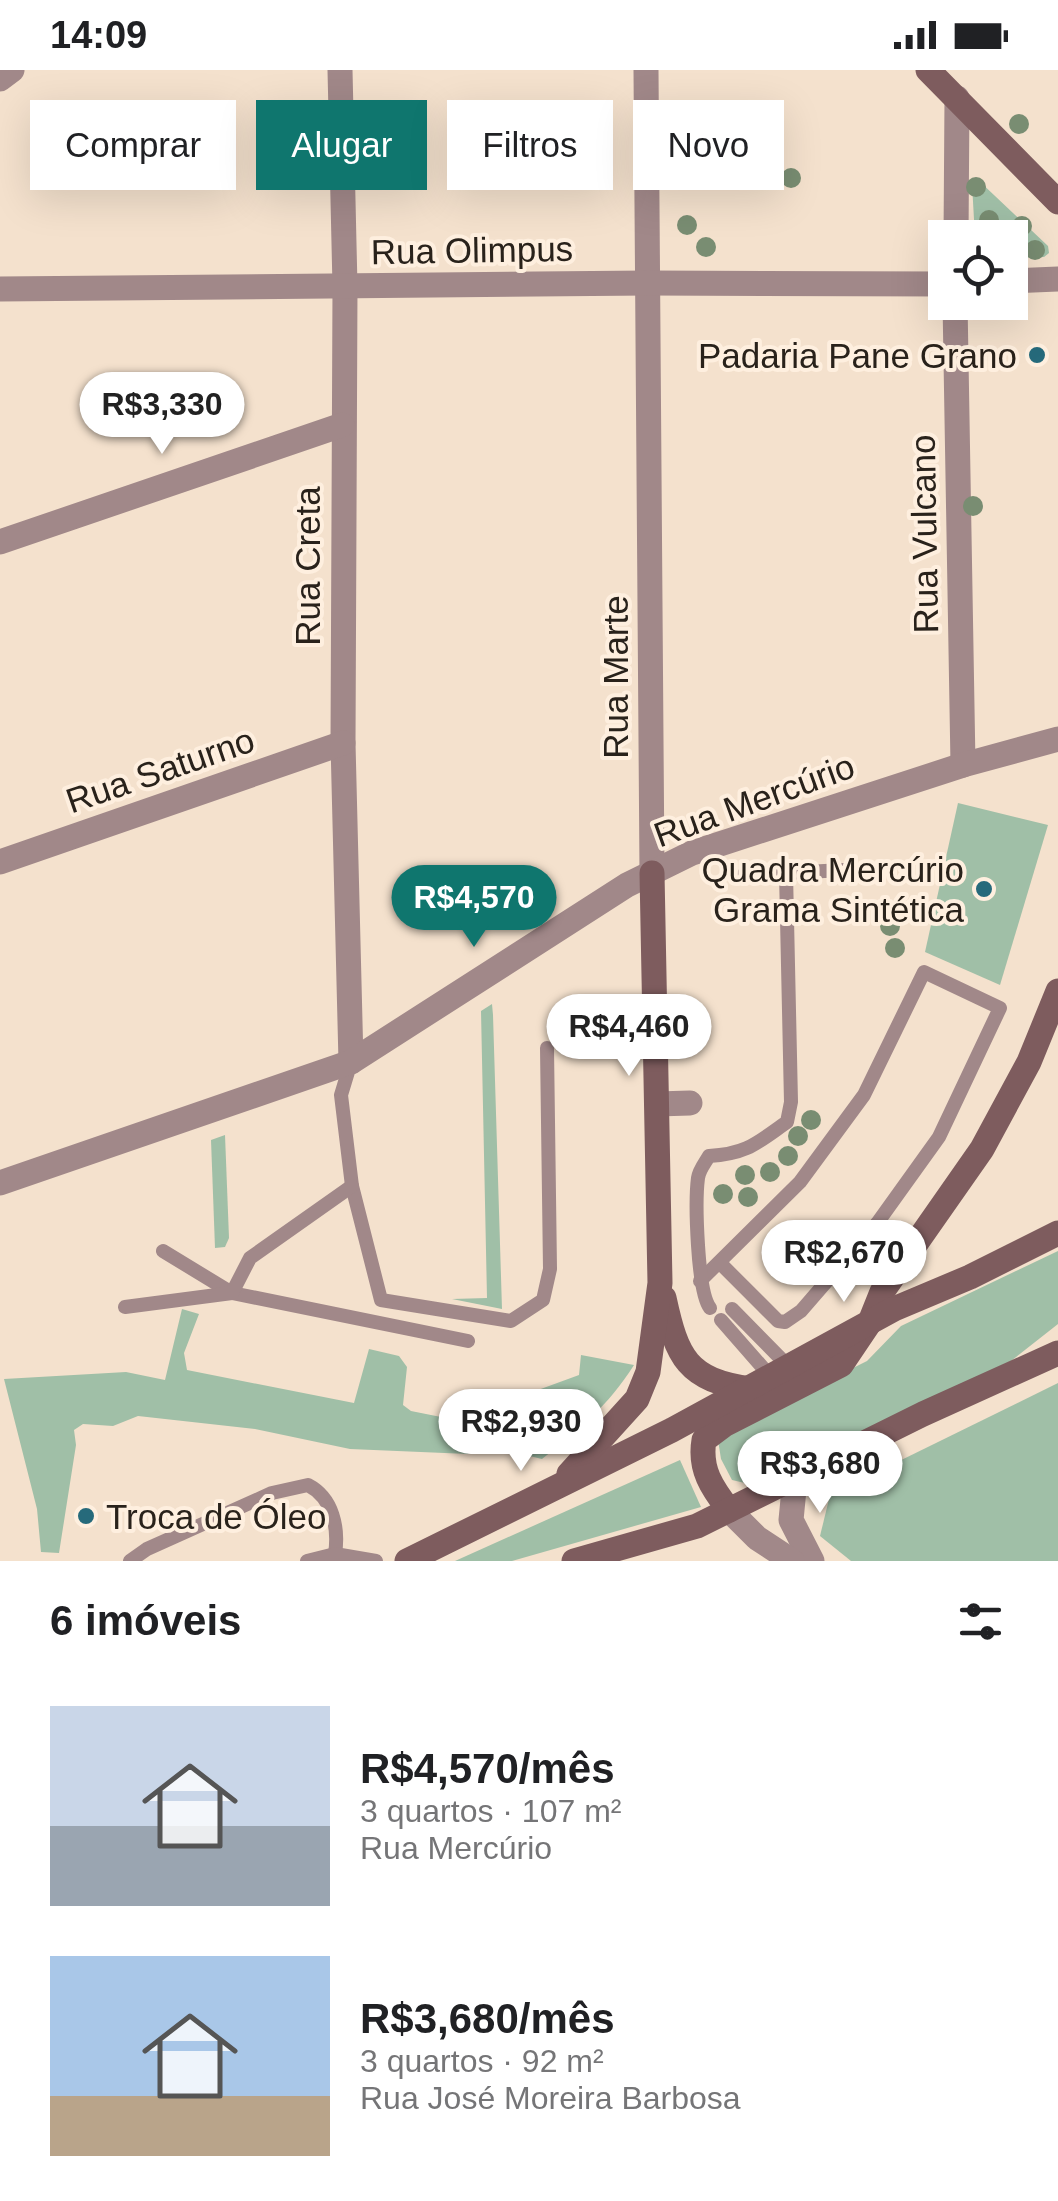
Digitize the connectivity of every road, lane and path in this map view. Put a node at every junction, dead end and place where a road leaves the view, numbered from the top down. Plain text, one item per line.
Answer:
1 (12, 70) edge
2 (340, 70) edge
3 (646, 70) edge
4 (928, 70) edge
5 (0, 79) edge
6 (957, 98) junction
7 (1058, 202) edge
8 (956, 220) edge
9 (1058, 279) edge
10 (1028, 280) edge
11 (648, 283) junction
12 (928, 284) edge
13 (345, 287) junction
14 (0, 289) edge
15 (955, 320) edge
16 (342, 425) junction
17 (0, 542) edge
18 (1058, 740) edge
19 (343, 743) junction
20 (963, 765) junction
21 (0, 862) edge
22 (863, 870) dead end
23 (652, 873) junction
24 (786, 873) junction
25 (744, 874) dead end
26 (1058, 990) edge
27 (547, 1048) dead end
28 (351, 1062) junction
29 (690, 1102) dead end
30 (656, 1104) junction
31 (0, 1183) edge
32 (352, 1186) junction
33 (1058, 1233) edge
34 (163, 1251) dead end
35 (720, 1264) junction
36 (660, 1283) junction
37 (702, 1285) junction
38 (232, 1293) junction
39 (716, 1302) dead end
40 (125, 1306) dead end
41 (727, 1314) dead end
42 (870, 1322) junction
43 (468, 1341) dead end
44 (1058, 1354) edge
45 (770, 1378) junction
46 (795, 1479) junction
47 (557, 1487) junction
48 (729, 1510) junction
49 (335, 1554) junction
50 (130, 1561) edge
51 (308, 1561) edge
52 (376, 1561) edge
53 (407, 1561) edge
54 (574, 1561) edge
55 (792, 1561) edge
56 (812, 1561) edge

1 - 5 street
2 - 13 street, Rua Creta
3 - 11 street, Rua Marte
4 - 6 main road
6 - 7 main road
6 - 8 street
9 - 10 street
11 - 12 street, Rua Olimpus
11 - 13 street, Rua Olimpus
11 - 23 street, Rua Marte
13 - 14 street, Rua Olimpus
13 - 16 street, Rua Creta
15 - 20 street, Rua Vulcano
16 - 17 street
16 - 19 street, Rua Creta
18 - 20 street, Rua Mercúrio
19 - 21 street, Rua Saturno
19 - 28 street, Rua Creta
20 - 23 street, Rua Mercúrio
22 - 24 lane
23 - 28 street, Rua Mercúrio
23 - 30 main road, Rua Marte
24 - 25 lane
24 - 37 lane
26 - 42 main road
27 - 32 lane
28 - 31 street, Rua Mercúrio
28 - 32 lane
29 - 30 street
30 - 36 main road, Rua Marte
32 - 38 lane
33 - 42 main road
34 - 38 lane
35 - 35 lane
35 - 37 lane
36 - 45 main road, Rua Marte
36 - 47 main road, Rua Marte
37 - 39 lane
38 - 40 lane
38 - 43 lane
41 - 45 lane
42 - 45 main road
42 - 48 main road
44 - 46 main road
45 - 47 main road
46 - 48 main road
46 - 56 street
47 - 53 main road
48 - 54 main road
48 - 55 street
49 - 50 lane
49 - 51 lane
49 - 52 lane

